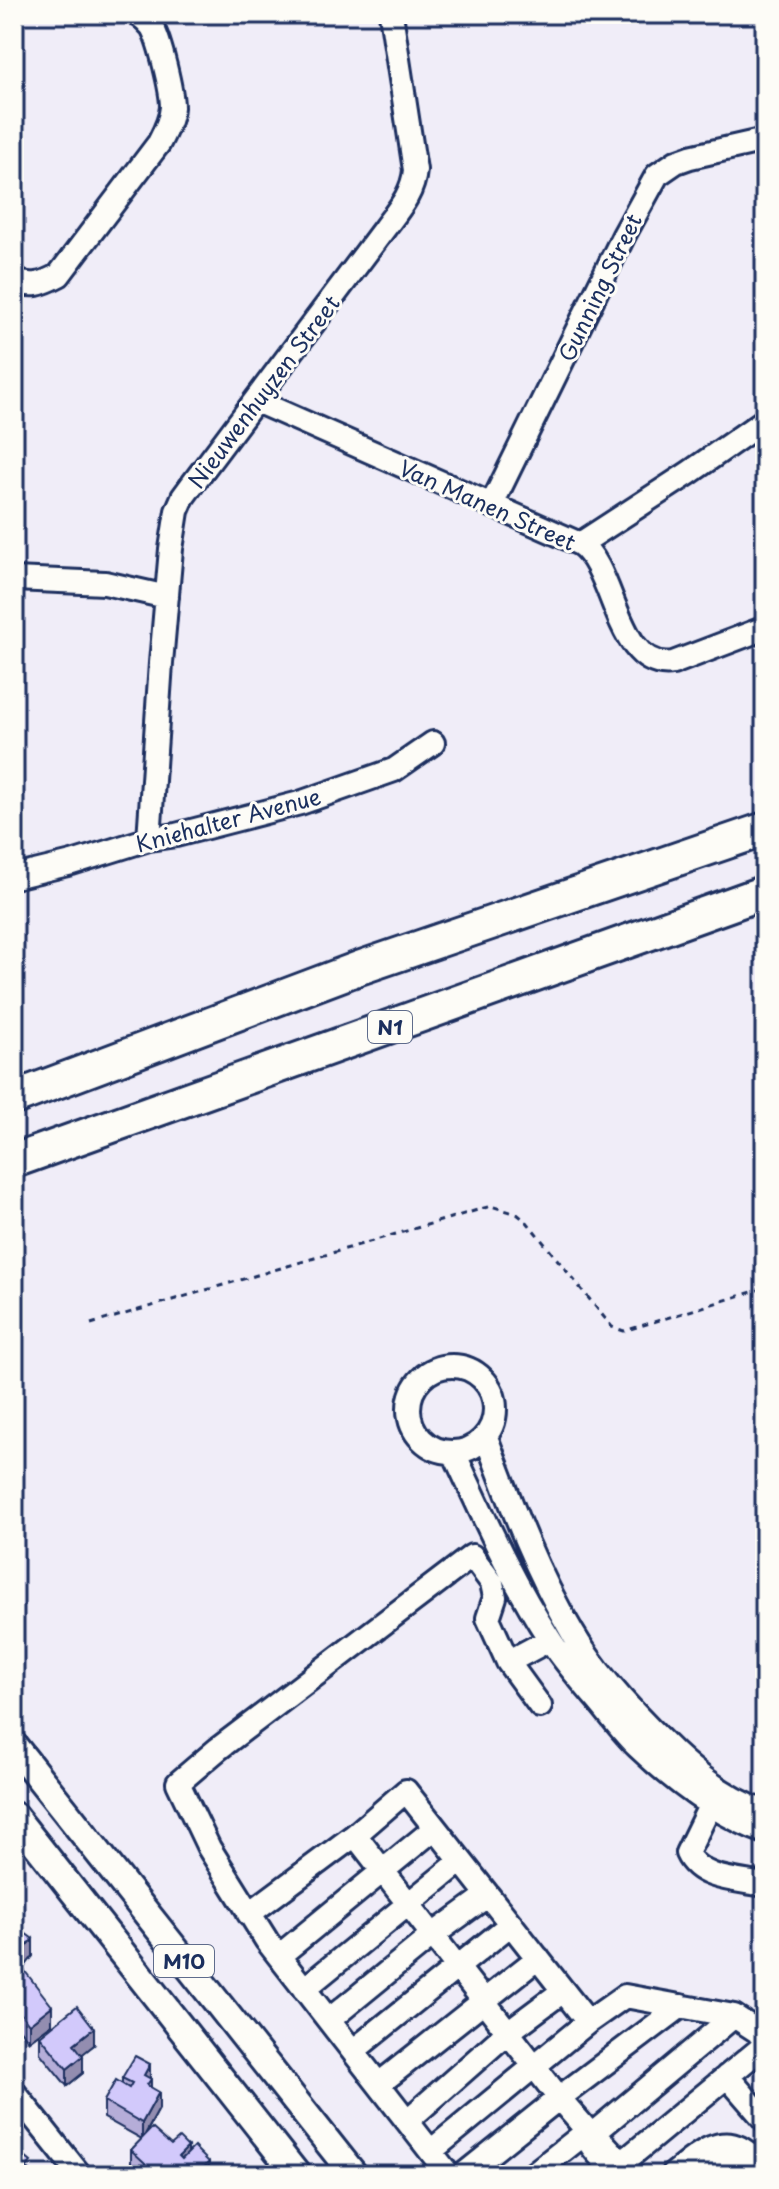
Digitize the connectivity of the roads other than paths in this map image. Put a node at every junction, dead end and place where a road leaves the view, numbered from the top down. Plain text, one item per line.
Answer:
1 (138, 14) edge
2 (396, 15) edge
3 (765, 140) edge
4 (14, 280) edge
5 (256, 401) junction
6 (765, 420) edge
7 (492, 504) junction
8 (580, 544) junction
9 (14, 579) edge
10 (167, 597) junction
11 (765, 628) edge
12 (433, 743) dead end
13 (765, 829) edge
14 (149, 839) junction
15 (14, 877) edge
16 (765, 892) edge
17 (14, 1098) edge
18 (14, 1161) edge
19 (486, 1437) junction
20 (454, 1453) junction
21 (549, 1640) junction
22 (508, 1662) junction
23 (540, 1706) dead end
24 (14, 1746) edge
25 (710, 1806) junction
26 (765, 1812) edge
27 (14, 1816) edge
28 (435, 1828) junction
29 (765, 1832) edge
30 (355, 1835) junction
31 (461, 1861) junction
32 (383, 1871) junction
33 (765, 1885) edge
34 (488, 1895) junction
35 (408, 1904) junction
36 (249, 1914) junction
37 (511, 1924) junction
38 (433, 1935) junction
39 (279, 1956) junction
40 (538, 1958) junction
41 (457, 1966) junction
42 (304, 1989) junction
43 (208, 1991) junction
44 (563, 1991) junction
45 (483, 2001) junction
46 (681, 2006) junction
47 (734, 2016) junction
48 (329, 2020) junction
49 (588, 2022) junction
50 (508, 2032) junction
51 (765, 2043) edge
52 (353, 2051) junction
53 (535, 2066) junction
54 (727, 2076) junction
55 (379, 2084) junction
56 (16, 2097) edge
57 (559, 2098) junction
58 (765, 2120) edge
59 (407, 2121) junction
60 (588, 2131) junction
61 (431, 2151) junction
62 (765, 2168) edge
63 (624, 2171) edge
64 (80, 2175) edge
65 (297, 2175) edge
66 (354, 2175) edge
67 (373, 2175) edge
68 (449, 2175) edge
69 (463, 2175) edge
70 (532, 2175) edge
71 (672, 2175) edge
72 (693, 2175) edge
73 (744, 2175) edge

1 - 4 street
2 - 5 street, Nieuwenhuyzen Street
3 - 7 street, Gunning Street
5 - 7 street, Van Manen Street
5 - 10 street, Nieuwenhuyzen Street
6 - 8 street
7 - 8 street, Van Manen Street
8 - 11 street, Van Manen Street
9 - 10 street
10 - 14 street, Nieuwenhuyzen Street
12 - 14 street, Kniehalter Avenue
13 - 17 highway
14 - 15 street, Kniehalter Avenue
16 - 18 highway, N1
19 - 20 street
19 - 20 street
19 - 26 street
20 - 21 street
21 - 22 street
21 - 25 street
22 - 23 street
22 - 36 street
24 - 43 main road, M10
25 - 29 street
25 - 33 street
27 - 65 main road, M10
28 - 30 street
28 - 31 street
28 - 32 street
30 - 32 street
30 - 36 street
31 - 34 street
31 - 35 street
32 - 35 street
32 - 39 street
34 - 37 street
34 - 38 street
35 - 38 street
35 - 42 street
36 - 39 street
37 - 40 street
37 - 41 street
38 - 41 street
38 - 48 street
39 - 42 street
40 - 44 street
40 - 45 street
41 - 45 street
41 - 52 street
42 - 48 street
43 - 66 main road, M10
43 - 67 main road
44 - 49 street
44 - 50 street
45 - 50 street
45 - 55 street
46 - 47 street
46 - 49 street
46 - 57 street
47 - 51 street
47 - 60 street
48 - 52 street
49 - 53 street
50 - 53 street
50 - 59 street
51 - 54 street
52 - 55 street
53 - 57 street
53 - 61 street
54 - 58 street
54 - 63 street
55 - 59 street
56 - 64 street
57 - 60 street
57 - 69 street
59 - 61 street
60 - 63 street
60 - 70 street
61 - 68 street
62 - 71 street
72 - 73 street

